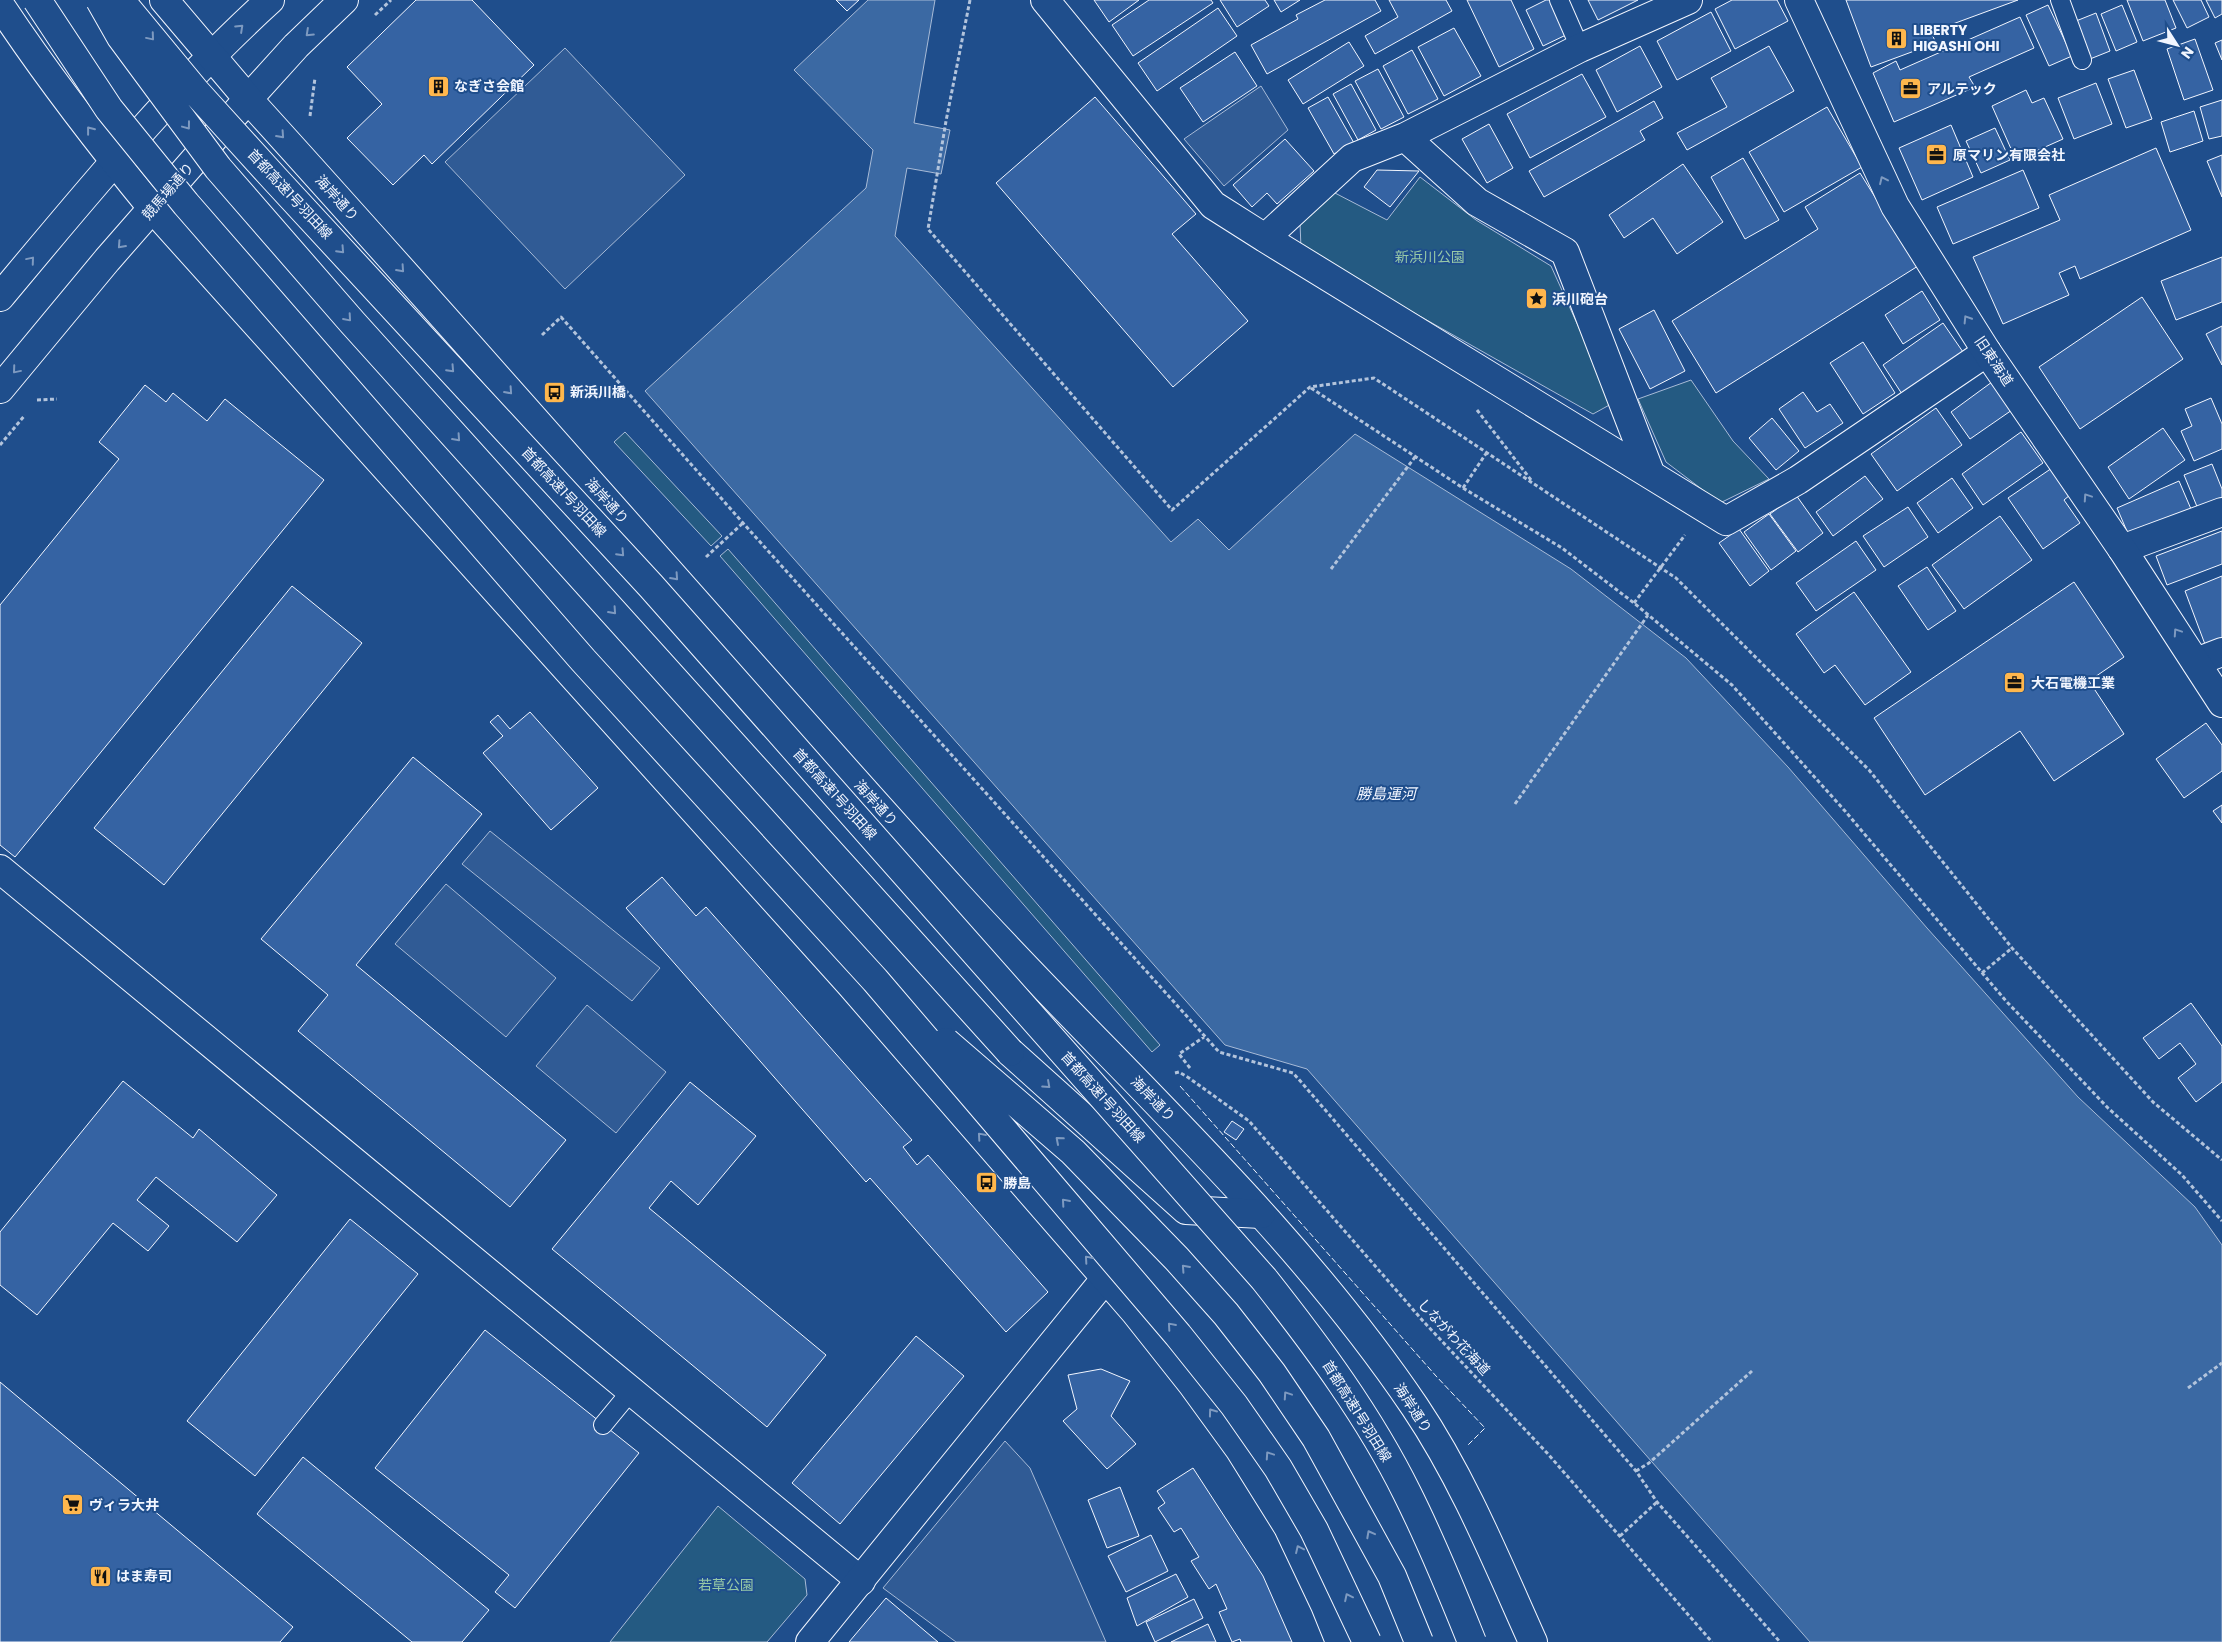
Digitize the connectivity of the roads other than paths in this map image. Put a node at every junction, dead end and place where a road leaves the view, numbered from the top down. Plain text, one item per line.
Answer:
1 (37, 0) edge
2 (100, 0) edge
3 (120, 0) edge
4 (164, 0) edge
5 (270, 0) edge
6 (344, 0) edge
7 (1045, 0) edge
8 (1559, 0) edge
9 (1688, 0) edge
10 (1799, 0) edge
11 (2060, 0) edge
12 (0, 5) edge
13 (1580, 48) junction
14 (210, 56) junction
15 (2082, 60) dead end
16 (248, 99) junction
17 (1405, 137) junction
18 (115, 162) junction
19 (153, 209) junction
20 (1265, 238) junction
21 (0, 297) edge
22 (1988, 352) junction
23 (0, 389) edge
24 (1651, 475) junction
25 (2222, 512) edge
26 (2122, 549) junction
27 (2222, 652) edge
28 (2196, 662) junction
29 (2222, 703) edge
30 (0, 869) edge
31 (875, 980) junction
32 (1260, 1214) junction
33 (1105, 1279) junction
34 (631, 1391) junction
35 (603, 1425) dead end
36 (861, 1582) junction
37 (810, 1642) edge
38 (1340, 1642) edge
39 (1367, 1642) edge
40 (1419, 1642) edge
41 (1472, 1642) edge
42 (1533, 1642) edge

1 - 31 main road, bridge
2 -> 32 main road, bridge
3 -> 41 main road, 首都高速1号羽田線, bridge
4 - 14 main road, 海岸通り
14 -> 5 main road
6 -> 16 main road, 競馬場通り
7 - 20 main road
8 - 13 lane
9 - 13 main road
22 -> 10 main road, 旧東海道
11 - 15 lane
18 -> 12 main road
13 - 17 main road
14 - 16 main road, 海岸通り
14 - 18 main road
16 - 19 main road, 競馬場通り
16 -> 32 main road, 海岸通り
17 - 20 main road
17 - 24 main road
18 - 19 main road
21 -> 18 main road
19 -> 23 main road, 競馬場通り
33 -> 19 main road
20 - 24 main road
22 - 24 main road
26 -> 22 main road, 旧東海道
25 - 26 main road
28 -> 26 main road, 旧東海道
27 - 28 main road
28 - 29 main road, 旧東海道
30 - 34 main road
39 -> 31 main road, bridge
40 -> 31 main road, bridge
32 - 42 main road, 海岸通り
33 - 36 main road
38 -> 33 main road
34 - 35 lane
34 - 36 main road
36 - 37 main road

